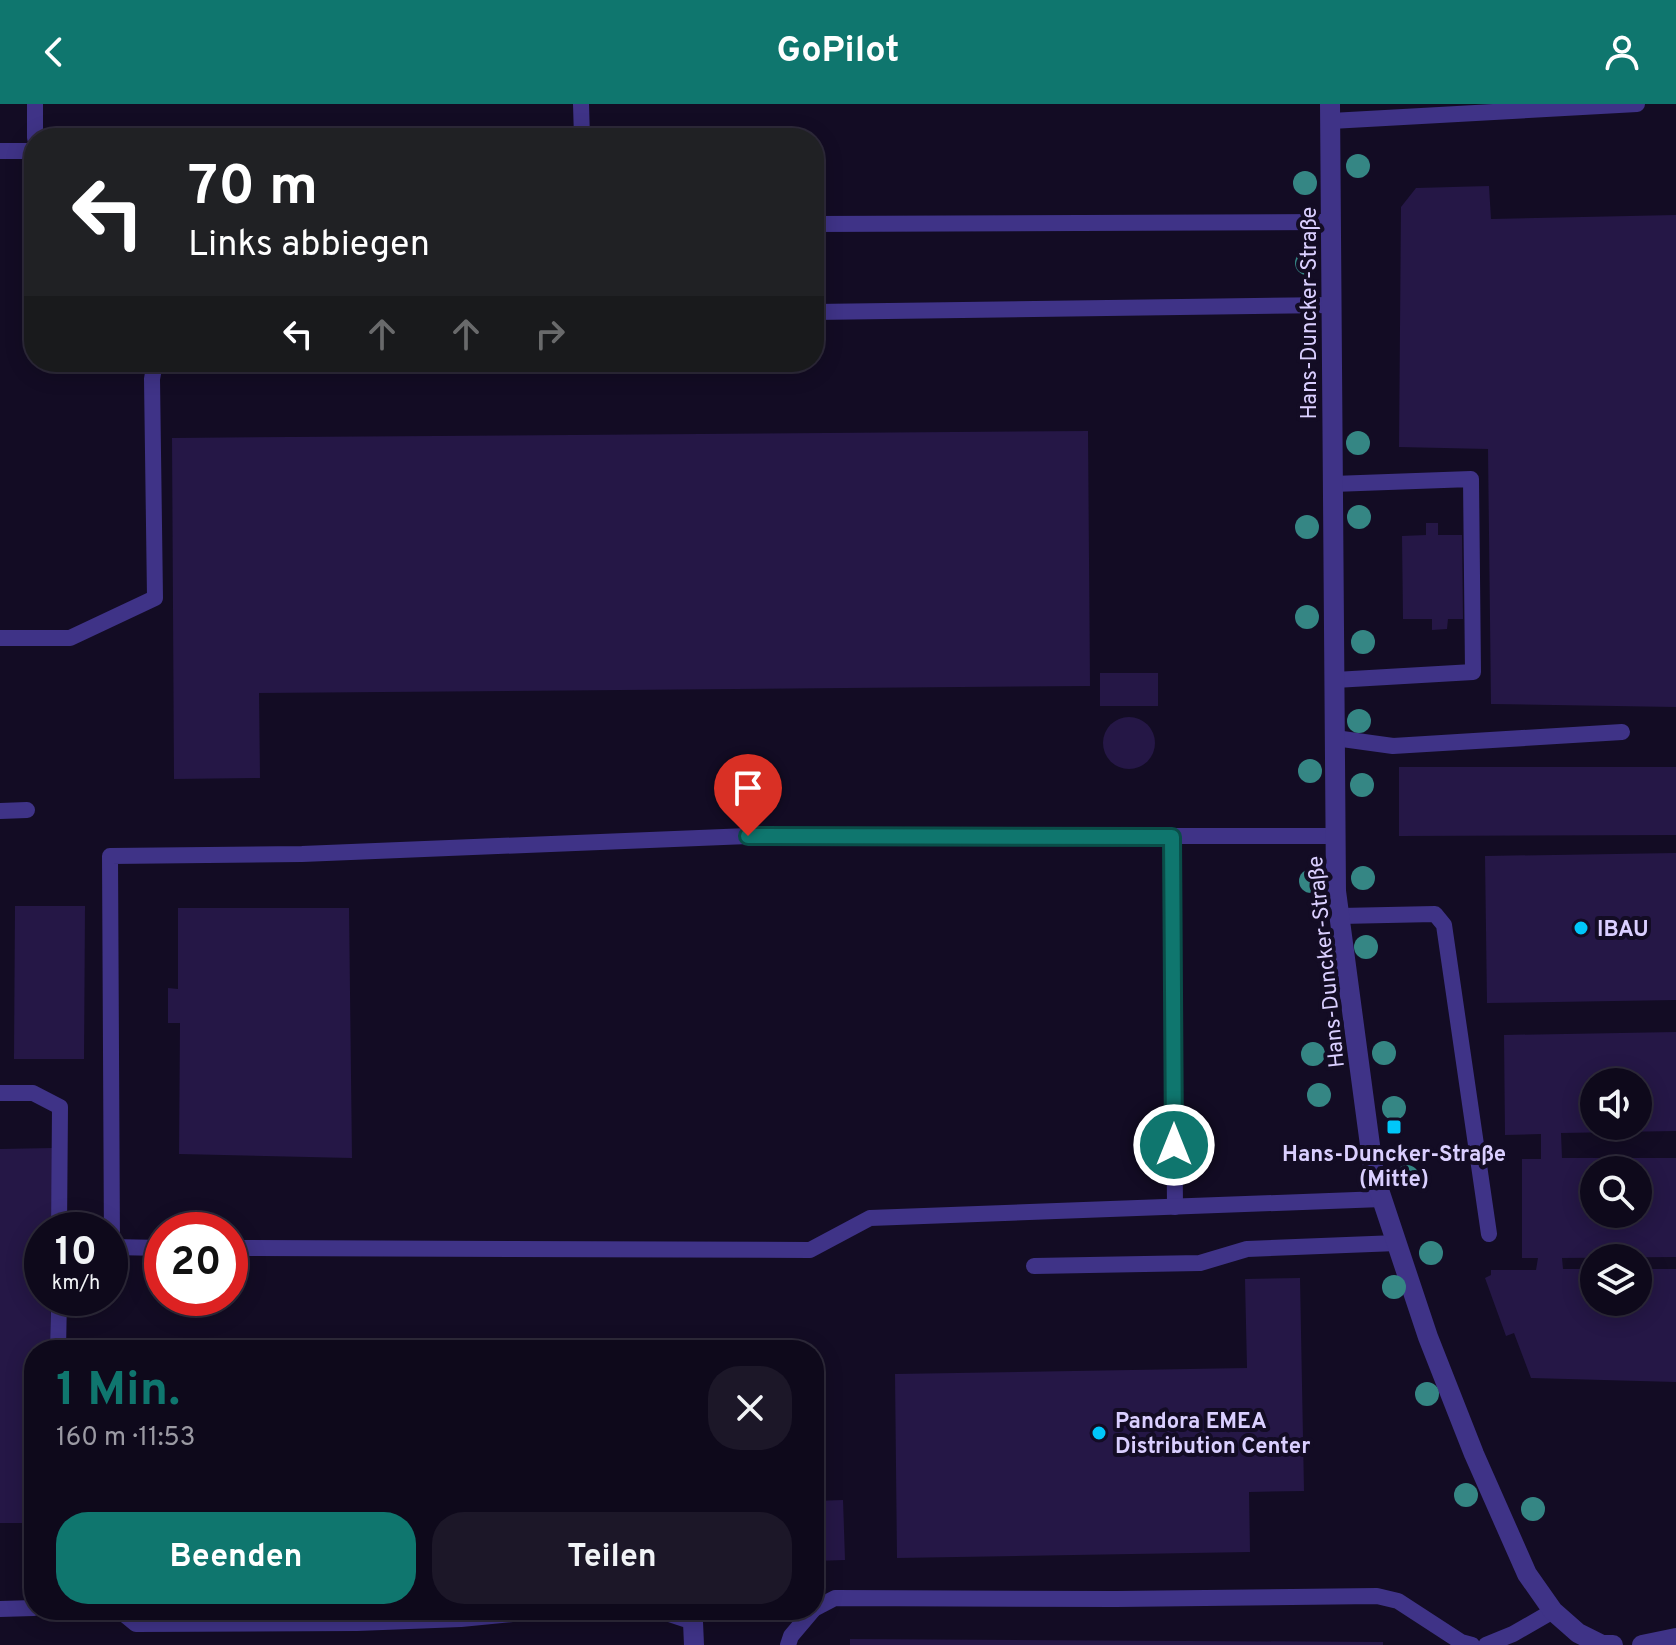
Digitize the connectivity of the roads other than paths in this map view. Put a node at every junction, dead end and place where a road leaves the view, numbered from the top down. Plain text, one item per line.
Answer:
1 (35, 104) edge
2 (581, 104) edge
3 (1637, 104) edge
4 (1330, 112) edge
5 (35, 128) edge
6 (582, 128) edge
7 (0, 151) edge
8 (24, 151) edge
9 (1331, 222) junction
10 (824, 224) edge
11 (1333, 305) junction
12 (824, 312) edge
13 (153, 372) edge
14 (1333, 484) junction
15 (0, 638) edge
16 (1335, 680) junction
17 (1622, 732) dead end
18 (1335, 738) junction
19 (27, 810) dead end
20 (0, 811) edge
21 (1336, 836) junction
22 (1172, 837) junction
23 (1340, 916) junction
24 (0, 1093) edge
25 (1382, 1199) junction
26 (1175, 1207) junction
27 (59, 1212) edge
28 (1489, 1234) dead end
29 (1397, 1243) junction
30 (144, 1248) edge
31 (248, 1248) edge
32 (1034, 1266) dead end
33 (59, 1316) edge
34 (58, 1340) edge
35 (824, 1604) edge
36 (24, 1608) edge
37 (0, 1609) edge
38 (1553, 1611) junction
39 (131, 1620) edge
40 (435, 1620) edge
41 (687, 1620) edge
42 (805, 1620) edge
43 (693, 1622) joint
44 (1676, 1638) edge
45 (1464, 1644) edge
46 (694, 1645) edge
47 (788, 1645) edge
48 (1486, 1645) edge
49 (1602, 1645) edge
50 (1613, 1645) edge
51 (1642, 1645) edge

1 - 5 lane
2 - 6 lane
3 - 4 lane
4 - 9 street, Hans-Duncker-Straße
7 - 8 lane
9 - 10 lane
9 - 11 street, Hans-Duncker-Straße
11 - 12 lane
11 - 14 street, Hans-Duncker-Straße
13 - 15 lane
14 - 16 street, Hans-Duncker-Straße
14 - 16 lane
16 - 18 street, Hans-Duncker-Straße
17 - 18 lane
18 - 21 street, Hans-Duncker-Straße
19 - 20 lane
21 - 22 lane
21 - 23 street, Hans-Duncker-Straße
22 - 26 lane
22 - 30 lane
23 - 25 street, Hans-Duncker-Straße
23 - 28 lane
24 - 27 lane
25 - 26 lane
25 - 29 street, Hans-Duncker-Straße
26 - 31 lane
29 - 32 lane
29 - 38 street, Hans-Duncker-Straße
33 - 34 lane
35 - 45 lane
36 - 37 lane
38 - 48 lane
38 - 49 street, Hans-Duncker-Straße
39 - 40 lane
41 - 43 lane
42 - 47 lane
43 - 46 street
44 - 51 street
49 - 50 street, Hans-Duncker-Straße

